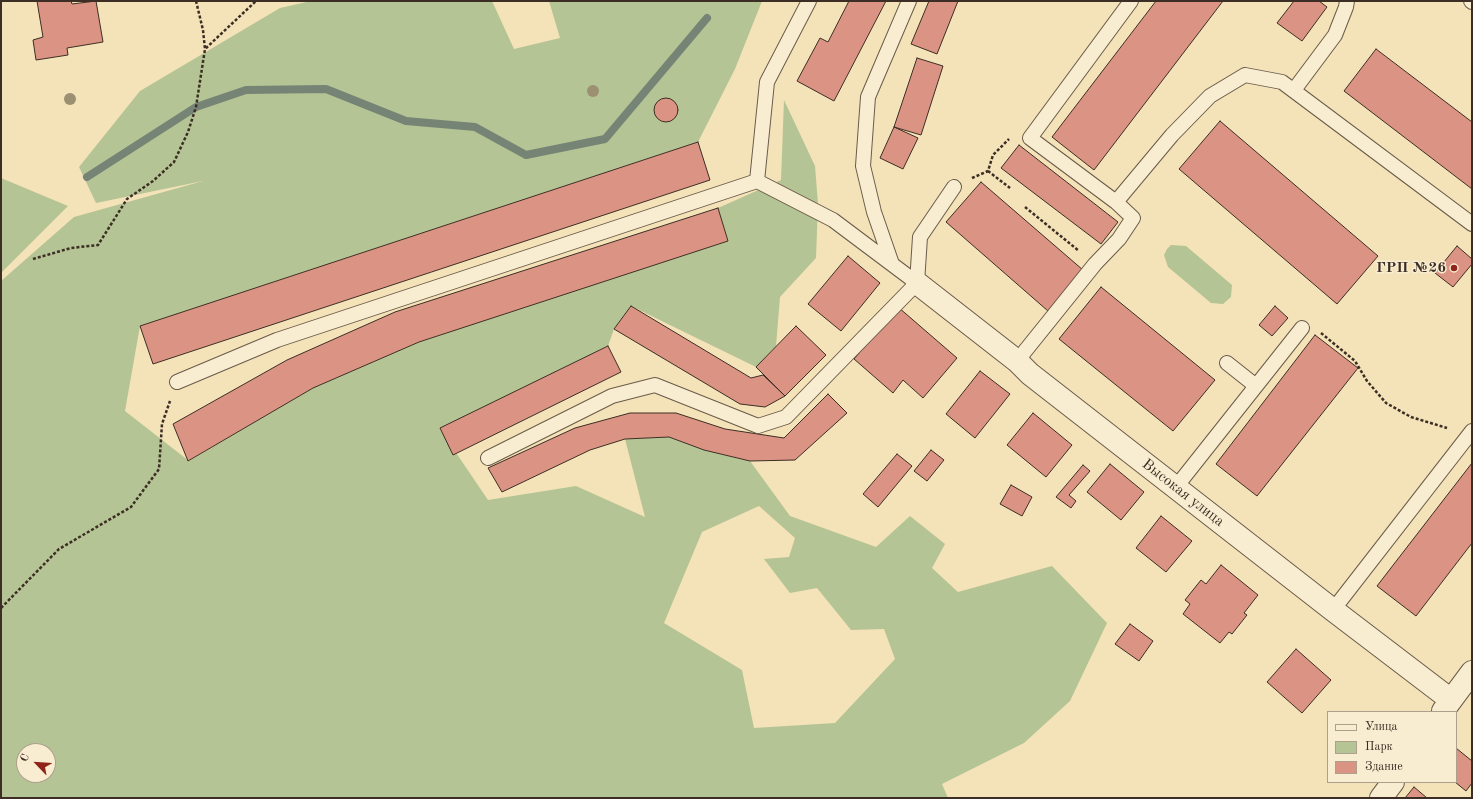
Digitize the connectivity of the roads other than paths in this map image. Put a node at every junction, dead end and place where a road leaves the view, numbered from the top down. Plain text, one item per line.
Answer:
1 (809, 1) edge
2 (910, 1) edge
3 (1131, 1) edge
4 (1347, 1) edge
5 (1294, 90) junction
6 (757, 181) junction
7 (954, 187) road end
8 (1116, 202) junction
9 (1472, 224) edge
10 (892, 264) junction
11 (917, 283) junction
12 (1302, 328) road end
13 (1017, 361) junction
14 (1227, 363) dead end
15 (177, 382) road end
16 (1256, 386) junction
17 (1470, 433) edge
18 (488, 458) dead end
19 (1176, 487) junction
20 (1333, 610) junction
21 (1472, 672) edge
22 (1447, 706) edge
23 (1392, 783) edge
24 (1382, 798) edge

1 - 6 lane
2 - 10 lane
3 - 8 lane
4 - 5 lane
5 - 8 lane
5 - 9 lane
6 - 10 lane
6 - 15 lane
7 - 11 lane
8 - 13 lane
10 - 11 lane
11 - 13 street, Высокая улица
11 - 18 lane
12 - 16 lane
13 - 19 street, Высокая улица
14 - 16 lane
16 - 19 lane
17 - 20 lane
19 - 20 street, Высокая улица
20 - 22 street, Высокая улица
21 - 22 street
23 - 24 street

